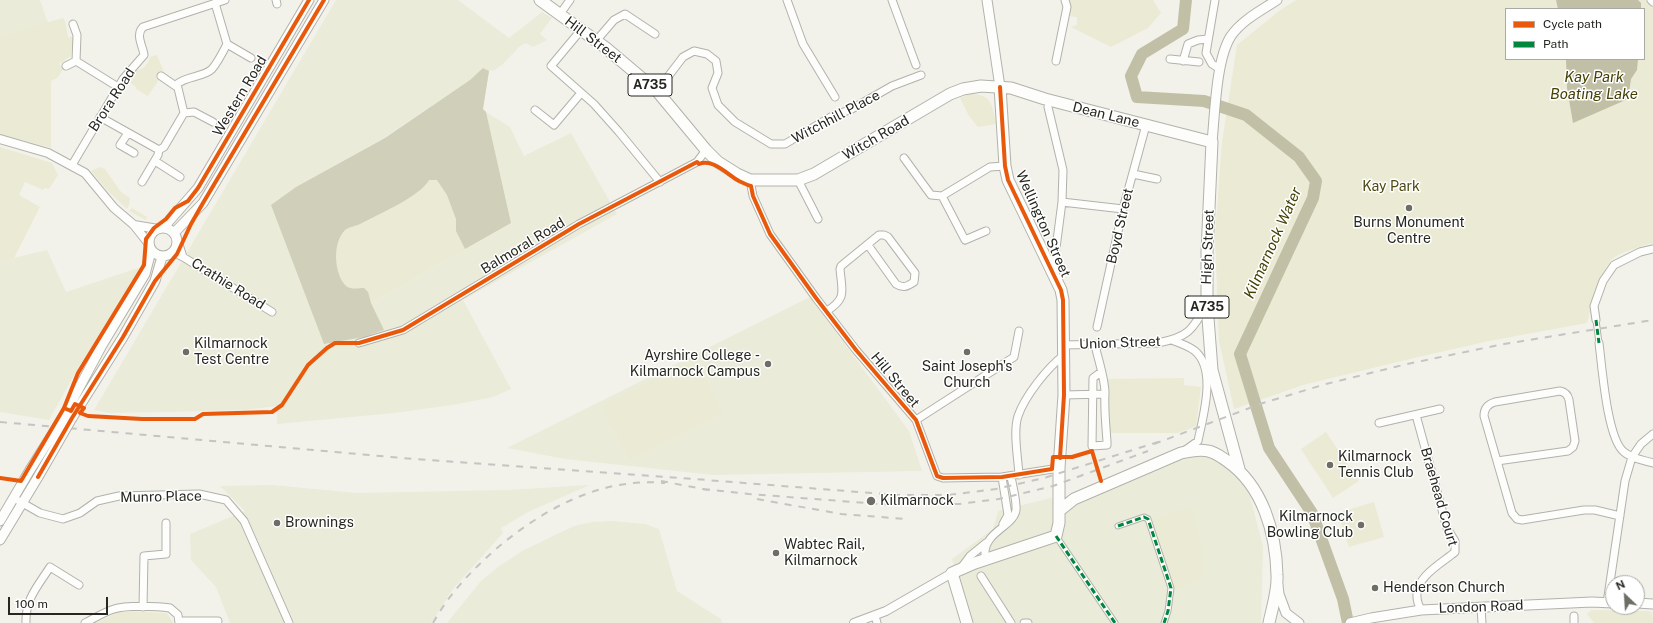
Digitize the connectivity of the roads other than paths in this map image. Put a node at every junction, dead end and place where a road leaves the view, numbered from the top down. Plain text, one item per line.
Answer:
1 (225, 0) edge
2 (309, 0) edge
3 (324, 0) edge
4 (540, 0) edge
5 (570, 0) edge
6 (787, 0) edge
7 (892, 0) edge
8 (987, 0) edge
9 (1066, 0) edge
10 (1215, 0) edge
11 (1277, 0) edge
12 (215, 3) junction
13 (560, 14) junction
14 (74, 24) dead end
15 (581, 30) junction
16 (655, 34) dead end
17 (1208, 40) junction
18 (596, 41) junction
19 (227, 44) junction
20 (251, 58) dead end
21 (1170, 59) dead end
22 (76, 61) junction
23 (1056, 61) dead end
24 (1183, 61) junction
25 (1199, 62) dead end
26 (916, 65) dead end
27 (66, 66) dead end
28 (1220, 69) junction
29 (921, 75) dead end
30 (161, 76) dead end
31 (177, 86) junction
32 (981, 86) junction
33 (118, 87) junction
34 (1000, 87) junction
35 (657, 91) junction
36 (581, 93) junction
37 (835, 97) dead end
38 (1048, 107) dead end
39 (535, 110) dead end
40 (184, 113) junction
41 (1002, 114) junction
42 (100, 117) junction
43 (213, 122) dead end
44 (1146, 125) junction
45 (232, 131) junction
46 (128, 133) junction
47 (243, 137) junction
48 (0, 139) edge
49 (1212, 142) junction
50 (159, 150) junction
51 (706, 150) junction
52 (134, 153) dead end
53 (904, 158) dead end
54 (155, 161) junction
55 (72, 165) junction
56 (1005, 166) junction
57 (1133, 174) junction
58 (180, 177) dead end
59 (1157, 179) dead end
60 (750, 180) junction
61 (798, 180) junction
62 (142, 182) dead end
63 (660, 182) junction
64 (942, 196) junction
65 (1062, 202) junction
66 (1123, 209) junction
67 (818, 219) dead end
68 (134, 225) junction
69 (161, 228) junction
70 (986, 230) dead end
71 (176, 237) junction
72 (868, 245) junction
73 (150, 248) junction
74 (1653, 249) edge
75 (172, 254) junction
76 (162, 257) junction
77 (183, 257) junction
78 (1053, 272) junction
79 (1207, 305) junction
80 (272, 312) dead end
81 (826, 312) junction
82 (1596, 320) joint
83 (1097, 327) dead end
84 (1019, 331) dead end
85 (1172, 340) junction
86 (359, 343) dead end
87 (1599, 343) joint
88 (1094, 345) junction
89 (1064, 350) junction
90 (1101, 372) junction
91 (1093, 394) junction
92 (1104, 394) junction
93 (1064, 395) junction
94 (1440, 409) dead end
95 (1416, 415) junction
96 (68, 417) junction
97 (916, 420) junction
98 (1379, 423) dead end
99 (1653, 434) edge
100 (1181, 453) junction
101 (1632, 457) junction
102 (1497, 461) junction
103 (1653, 463) edge
104 (1059, 468) junction
105 (1239, 469) junction
106 (1019, 475) junction
107 (1002, 476) junction
108 (1011, 476) junction
109 (18, 501) junction
110 (1059, 511) junction
111 (1620, 516) junction
112 (0, 522) edge
113 (166, 523) dead end
114 (1002, 526) junction
115 (1118, 526) dead end
116 (1056, 536) junction
117 (0, 540) edge
118 (987, 543) junction
119 (989, 558) junction
120 (956, 571) junction
121 (1613, 575) edge
122 (981, 576) dead end
123 (1278, 576) junction
124 (79, 585) dead end
125 (1605, 603) edge
126 (143, 607) junction
127 (1481, 608) junction
128 (1421, 610) junction
129 (876, 620) edge
130 (218, 621) dead end
131 (179, 622) edge
132 (26, 623) edge
133 (86, 623) edge
134 (289, 623) edge
135 (854, 623) edge
136 (967, 623) edge
137 (1010, 623) edge
138 (1024, 623) edge
139 (1028, 623) edge
140 (1114, 623) edge
141 (1164, 623) edge
142 (1268, 623) edge
143 (1299, 623) edge
144 (1350, 623) edge
145 (1482, 623) edge

1 - 12 street, Brora Road
2 - 45 main road, Western Road
3 - 47 main road, Western Road
4 - 13 main road, Hill Street / A735
5 - 13 street
6 - 37 street
7 - 26 street
8 - 34 main road
9 - 23 street
10 - 17 street
11 - 28 main road
12 - 19 street
12 - 33 street, Brora Road
13 - 15 main road, Hill Street / A735
14 - 22 street
15 - 18 main road, Hill Street / A735
15 - 36 street
16 - 18 street
17 - 24 street
17 - 28 street
18 - 35 main road, Hill Street / A735
19 - 20 street
19 - 31 street
21 - 24 street
22 - 27 street
22 - 33 street
24 - 25 street
28 - 49 main road
29 - 35 street, Witchhill Place
30 - 31 street
31 - 40 street
32 - 34 main road, Witch Road / A735
32 - 41 main road
32 - 61 main road, Witch Road / A735
33 - 42 street, Brora Road
34 - 41 main road, Wellington Street
34 - 44 main road, Dean Lane / A735
35 - 51 main road, Hill Street / A735
36 - 39 street
36 - 63 street
38 - 65 street
40 - 43 street
40 - 50 street
41 - 56 main road, Wellington Street
42 - 46 street
42 - 55 street, Brora Road
44 - 49 main road, Dean Lane / A735
44 - 57 street, Boyd Street
45 - 47 main road
45 - 69 main road, Western Road
46 - 50 street
46 - 52 street
47 - 71 main road, Western Road
48 - 55 street
49 - 79 main road, High Street / A735
50 - 54 street
51 - 60 main road, Hill Street / A735
51 - 63 street, Balmoral Road
53 - 64 street
54 - 58 street
54 - 62 street
55 - 68 street
56 - 64 street
56 - 78 main road, Wellington Street
57 - 59 street
57 - 66 street, Boyd Street
60 - 61 main road, Witch Road / A735
60 - 81 street, Hill Street
61 - 67 street
63 - 86 street, Balmoral Road
64 - 70 street
65 - 66 street
65 - 78 street
66 - 83 street, Boyd Street
68 - 69 street
68 - 73 street
69 - 71 main road
69 - 73 main road, Western Road
71 - 75 main road, Western Road
71 - 77 street, Crathie Road
72 - 72 street
72 - 81 street
73 - 76 main road
73 - 96 main road, Western Road
74 - 82 street
75 - 76 main road
75 - 77 street, Crathie Road
76 - 96 main road, Western Road
77 - 80 street, Crathie Road
78 - 89 main road, Wellington Street
79 - 85 street, Union Street
79 - 105 main road, High Street / A735
81 - 97 street, Hill Street
82 - 87 street
84 - 97 street
85 - 88 street, Union Street
85 - 100 street
87 - 101 street
88 - 89 street, Union Street
88 - 90 street
89 - 93 main road, Wellington Street
89 - 106 street
90 - 91 street
90 - 92 street
91 - 92 street
91 - 92 street
91 - 93 street
93 - 104 main road, Wellington Street
94 - 95 street
95 - 98 street
95 - 128 street, Braehead Court
96 - 109 main road, Western Road, bridge
96 - 109 main road, Western Road, bridge
97 - 107 street, Hill Street
99 - 101 street
100 - 105 main road, A735
100 - 110 main road, A735
101 - 103 street
101 - 111 street
102 - 102 street
102 - 111 street
104 - 106 street, Hill Street
104 - 110 main road, Wellington Street
105 - 123 main road, A735
106 - 108 street, Hill Street
107 - 108 street, Hill Street
107 - 114 street
108 - 114 street
109 - 112 main road
109 - 117 main road
109 - 134 street, Munro Place
110 - 116 main road, Wellington Street
111 - 121 street
113 - 126 street
114 - 118 street
115 - 141 street
116 - 119 main road
116 - 140 street
118 - 119 street
118 - 120 street
119 - 120 main road
120 - 129 street
120 - 136 main road
122 - 137 street
123 - 142 main road, A735
123 - 143 main road
124 - 132 street
125 - 127 main road, London Road
126 - 131 street
126 - 133 street
127 - 128 main road, London Road
127 - 145 street
128 - 144 main road, London Road
129 - 135 street
130 - 131 street
138 - 139 street

